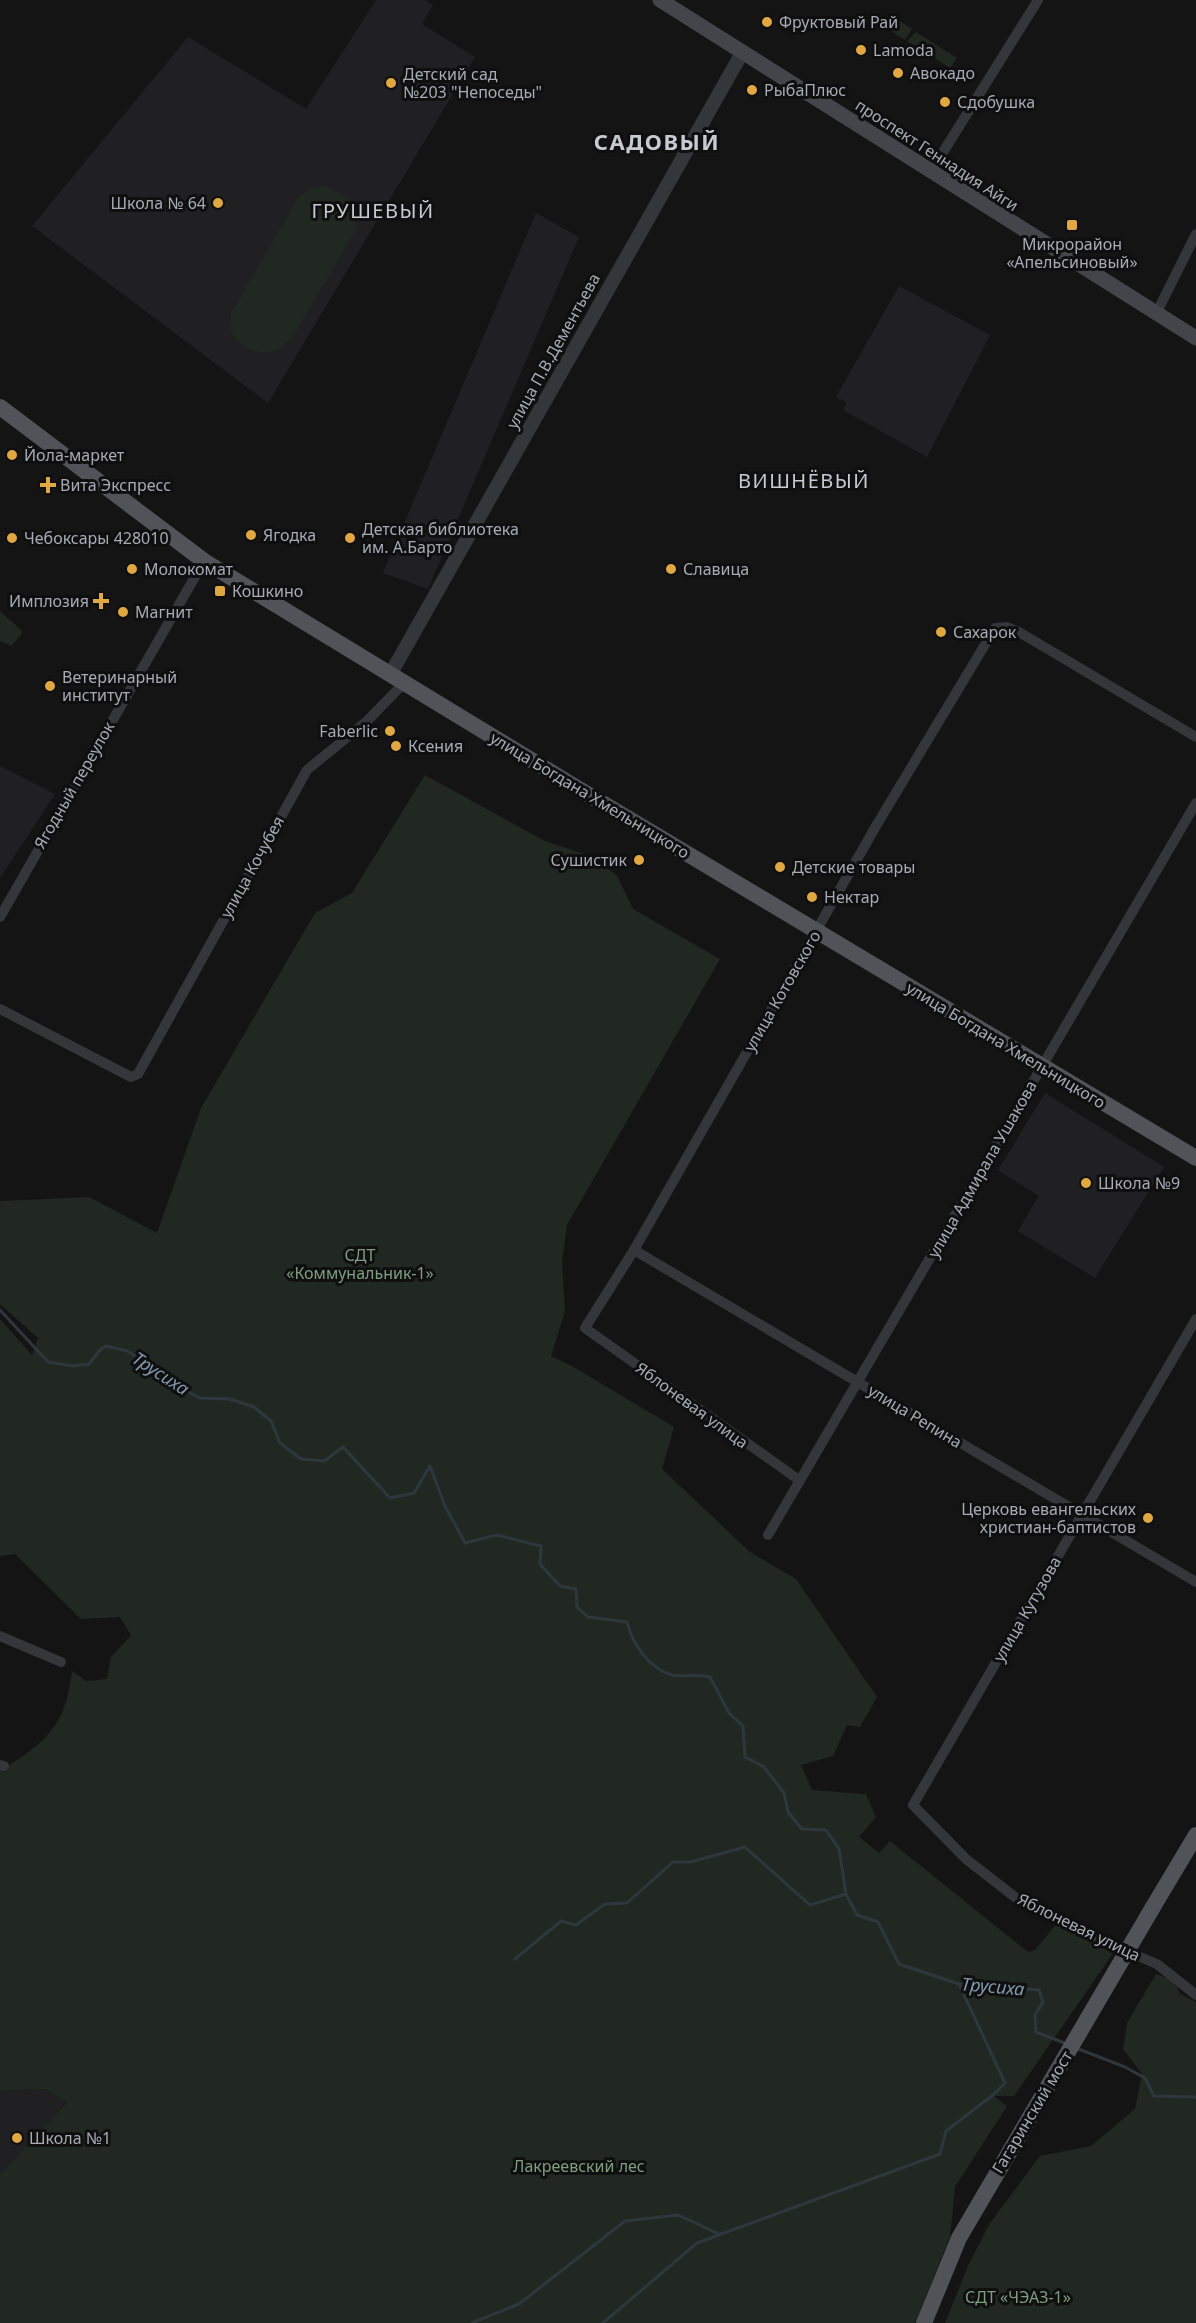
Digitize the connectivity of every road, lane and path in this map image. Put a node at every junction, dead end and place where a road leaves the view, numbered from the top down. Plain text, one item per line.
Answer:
1 (660, 0) edge
2 (676, 0) edge
3 (1038, 0) edge
4 (744, 49) junction
5 (935, 165) junction
6 (1196, 234) edge
7 (1159, 310) junction
8 (1196, 329) edge
9 (1196, 338) edge
10 (0, 407) edge
11 (204, 561) junction
12 (398, 677) junction
13 (1196, 737) edge
14 (1196, 803) edge
15 (0, 917) edge
16 (817, 932) junction
17 (0, 1009) edge
18 (1041, 1066) junction
19 (1196, 1158) edge
20 (634, 1250) junction
21 (1196, 1319) edge
22 (585, 1328) joint
23 (859, 1383) junction
24 (799, 1480) junction
25 (1081, 1514) junction
26 (768, 1535) dead end
27 (1196, 1582) edge
28 (0, 1636) edge
29 (61, 1662) dead end
30 (913, 1805) joint
31 (1196, 1835) edge
32 (1196, 1855) edge
33 (1157, 1910) junction
34 (1196, 1995) edge
35 (924, 2323) edge
36 (935, 2323) edge

1 - 4 main road, проспект Геннадия Айги
2 - 4 main road, проспект Геннадия Айги
3 - 5 street
4 - 5 main road, проспект Геннадия Айги
4 - 7 main road, проспект Геннадия Айги
4 - 12 street, улица П.В.Дементьева
5 - 7 main road, проспект Геннадия Айги
6 - 7 street
7 - 8 main road, проспект Геннадия Айги
7 - 9 main road, проспект Геннадия Айги
10 - 11 main road, улица Богдана Хмельницкого
11 - 12 main road, улица Богдана Хмельницкого
11 - 15 street, Ягодный переулок
12 - 16 main road, улица Богдана Хмельницкого
12 - 17 street, улица Кочубея
13 - 16 street, улица Котовского
14 - 18 street, улица Адмирала Ушакова
16 - 18 main road, улица Богдана Хмельницкого
16 - 20 street, улица Котовского
18 - 19 main road, улица Богдана Хмельницкого
18 - 23 street, улица Адмирала Ушакова
20 - 22 street, улица Котовского
20 - 23 street, улица Репина
21 - 25 street, улица Кутузова
22 - 24 street, Яблоневая улица
23 - 24 street, улица Адмирала Ушакова
23 - 25 street, улица Репина
24 - 26 street, улица Адмирала Ушакова
25 - 27 street, улица Репина
25 - 30 street, улица Кутузова
28 - 29 street
30 - 34 street, Яблоневая улица
31 - 33 main road
32 - 33 main road
33 - 35 main road, Гагаринский мост, bridge
33 - 36 main road, Гагаринский мост

